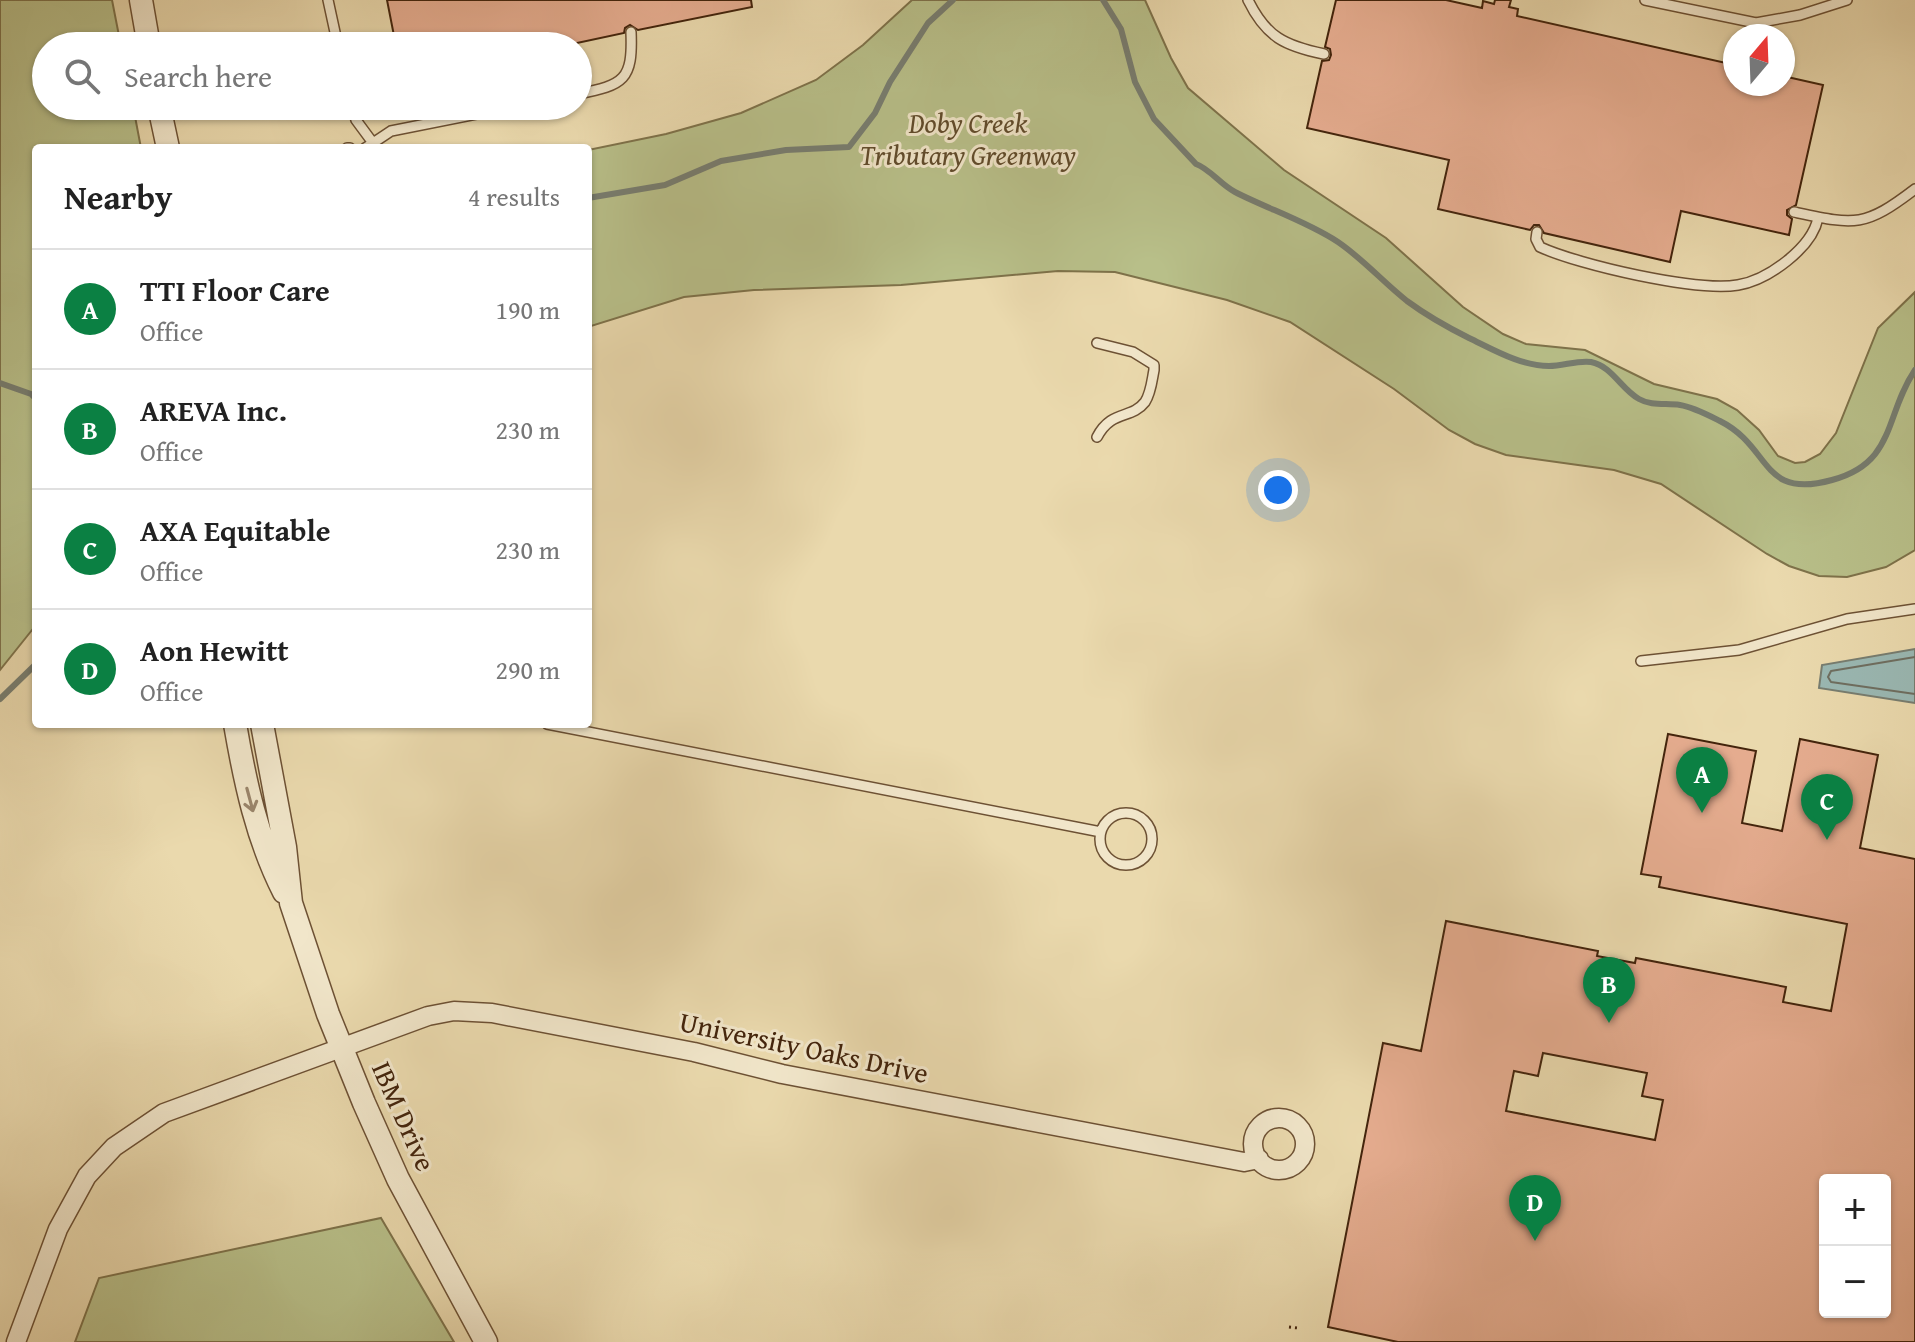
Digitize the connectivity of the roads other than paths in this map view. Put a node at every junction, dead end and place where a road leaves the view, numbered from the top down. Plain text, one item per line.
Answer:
1 (141, 0) edge
2 (328, 0) edge
3 (1248, 0) edge
4 (1645, 0) edge
5 (1847, 0) edge
6 (147, 32) edge
7 (335, 32) edge
8 (631, 32) dead end
9 (1324, 54) dead end
10 (592, 91) edge
11 (162, 120) edge
12 (356, 120) edge
13 (446, 120) edge
14 (167, 144) edge
15 (368, 144) edge
16 (372, 144) edge
17 (1915, 189) edge
18 (1794, 212) dead end
19 (1818, 218) junction
20 (1537, 232) dead end
21 (1097, 343) dead end
22 (1097, 437) dead end
23 (1915, 609) edge
24 (1641, 661) dead end
25 (236, 728) edge
26 (262, 728) edge
27 (568, 728) edge
28 (1101, 832) junction
29 (291, 903) junction
30 (342, 1048) junction
31 (1259, 1159) dead end
32 (16, 1342) edge
33 (486, 1342) edge

1 - 6 street
2 - 7 lane
3 - 9 lane
4 - 5 lane
8 - 10 lane
11 - 14 street
12 - 15 lane
13 - 16 lane
17 - 19 lane
18 - 19 lane
19 - 20 lane
21 - 22 lane
23 - 24 lane
25 -> 29 street, IBM Drive
26 - 29 street, IBM Drive
27 - 28 lane
28 - 28 lane
29 - 30 street, IBM Drive
30 - 31 street, University Oaks Drive
30 - 32 street, University Oaks Drive
30 - 33 street, IBM Drive

